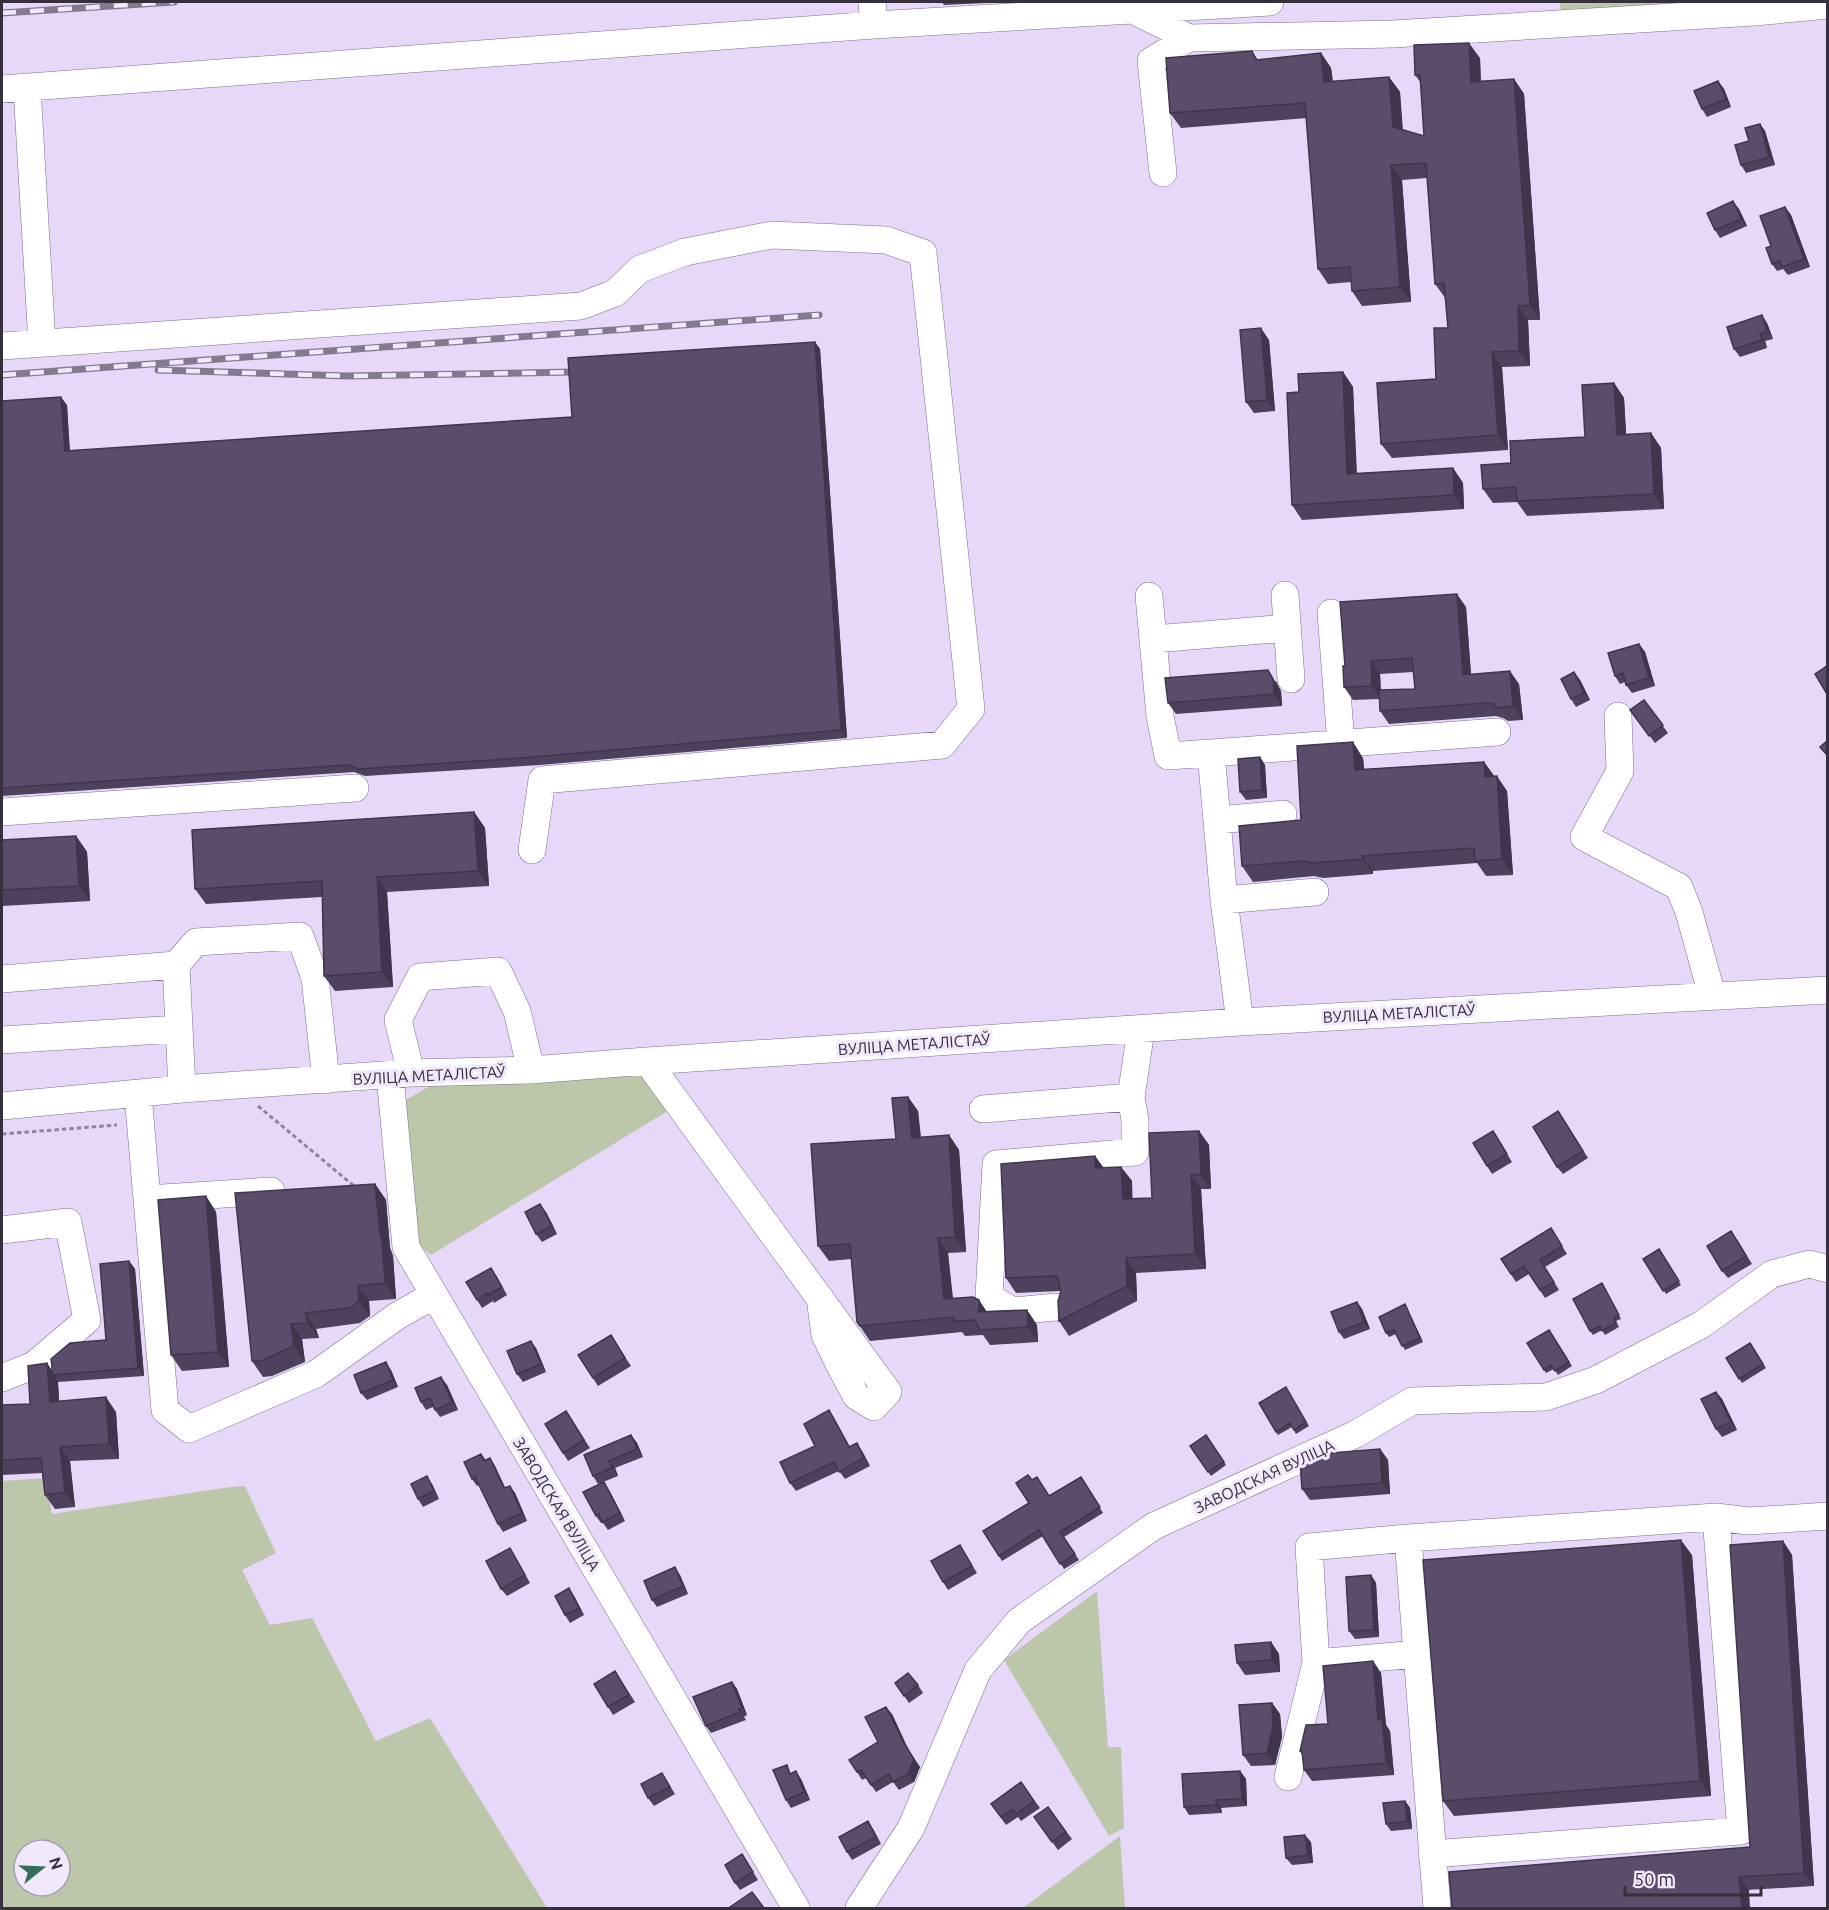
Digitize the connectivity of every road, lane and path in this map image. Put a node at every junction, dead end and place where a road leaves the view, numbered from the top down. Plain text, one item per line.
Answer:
1 (1270, 2) edge
2 (1827, 5) edge
3 (1696, 8) edge
4 (1132, 10) junction
5 (873, 13) edge
6 (1189, 38) junction
7 (14, 89) edge
8 (1163, 173) dead end
9 (42, 343) junction
10 (2, 346) edge
11 (1149, 596) dead end
12 (1285, 596) dead end
13 (1331, 613) dead end
14 (1287, 628) junction
15 (1154, 639) junction
16 (1291, 680) dead end
17 (1618, 716) dead end
18 (1497, 732) dead end
19 (1341, 744) junction
20 (1210, 753) junction
21 (355, 788) dead end
22 (2, 812) edge
23 (1283, 814) dead end
24 (1218, 820) junction
25 (532, 850) dead end
26 (1315, 892) dead end
27 (1224, 900) junction
28 (176, 965) junction
29 (2, 979) edge
30 (1827, 990) edge
31 (1712, 995) junction
32 (1240, 1022) junction
33 (178, 1029) junction
34 (1141, 1030) junction
35 (2, 1040) edge
36 (647, 1060) junction
37 (531, 1070) junction
38 (401, 1075) junction
39 (326, 1080) junction
40 (182, 1089) junction
41 (1131, 1097) junction
42 (139, 1102) junction
43 (268, 1104) dead end
44 (2, 1106) edge
45 (983, 1109) dead end
46 (2, 1134) edge
47 (400, 1183) junction
48 (354, 1186) joint
49 (296, 1190) edge
50 (147, 1199) junction
51 (2, 1230) edge
52 (1827, 1269) edge
53 (434, 1295) junction
54 (820, 1298) dead end
55 (1056, 1307) edge
56 (2, 1378) edge
57 (1827, 1516) edge
58 (1716, 1517) junction
59 (1408, 1538) junction
60 (1417, 1654) junction
61 (1316, 1663) junction
62 (1288, 1777) dead end
63 (1432, 1854) junction
64 (796, 1908) edge
65 (859, 1908) edge
66 (1437, 1908) edge

1 - 4 street
2 - 3 street
3 - 6 street
4 - 5 street
4 - 6 street
5 - 7 street
6 - 8 street
7 - 9 street
9 - 10 street
9 - 25 street
11 - 15 street
12 - 14 street
13 - 19 street
14 - 15 street
14 - 16 street
15 - 20 street
17 - 31 street
18 - 19 street
19 - 20 street
20 - 24 street
21 - 22 street
23 - 24 street
24 - 27 street
26 - 27 street
27 - 32 street
28 - 29 street
28 - 33 street
28 - 39 street
30 - 31 street, ВУЛІЦА МЕТАЛІСТАЎ
31 - 32 street, ВУЛІЦА МЕТАЛІСТАЎ
32 - 34 street, ВУЛІЦА МЕТАЛІСТАЎ
33 - 35 street
33 - 40 street
34 - 36 street, ВУЛІЦА МЕТАЛІСТАЎ
34 - 41 street
36 - 37 street, ВУЛІЦА МЕТАЛІСТАЎ
36 - 54 street
37 - 38 street, ВУЛІЦА МЕТАЛІСТАЎ
37 - 38 street, ЗАВОДСКАЯ ВУЛІЦА
38 - 39 street, ВУЛІЦА МЕТАЛІСТАЎ
38 - 47 street, ЗАВОДСКАЯ ВУЛІЦА
39 - 40 street, ВУЛІЦА МЕТАЛІСТАЎ
40 - 42 street, ВУЛІЦА МЕТАЛІСТАЎ
41 - 45 street
41 - 55 street
42 - 44 street, ВУЛІЦА МЕТАЛІСТАЎ
42 - 46 path
42 - 50 street
43 - 48 path
47 - 48 street
47 - 53 street, ЗАВОДСКАЯ ВУЛІЦА
49 - 50 street
50 - 53 street
51 - 56 street
52 - 65 street, ЗАВОДСКАЯ ВУЛІЦА
53 - 64 street, ЗАВОДСКАЯ ВУЛІЦА
57 - 58 street
58 - 59 street
58 - 63 street
59 - 60 street
59 - 61 street
60 - 61 street
60 - 63 street
61 - 62 street
63 - 66 street

